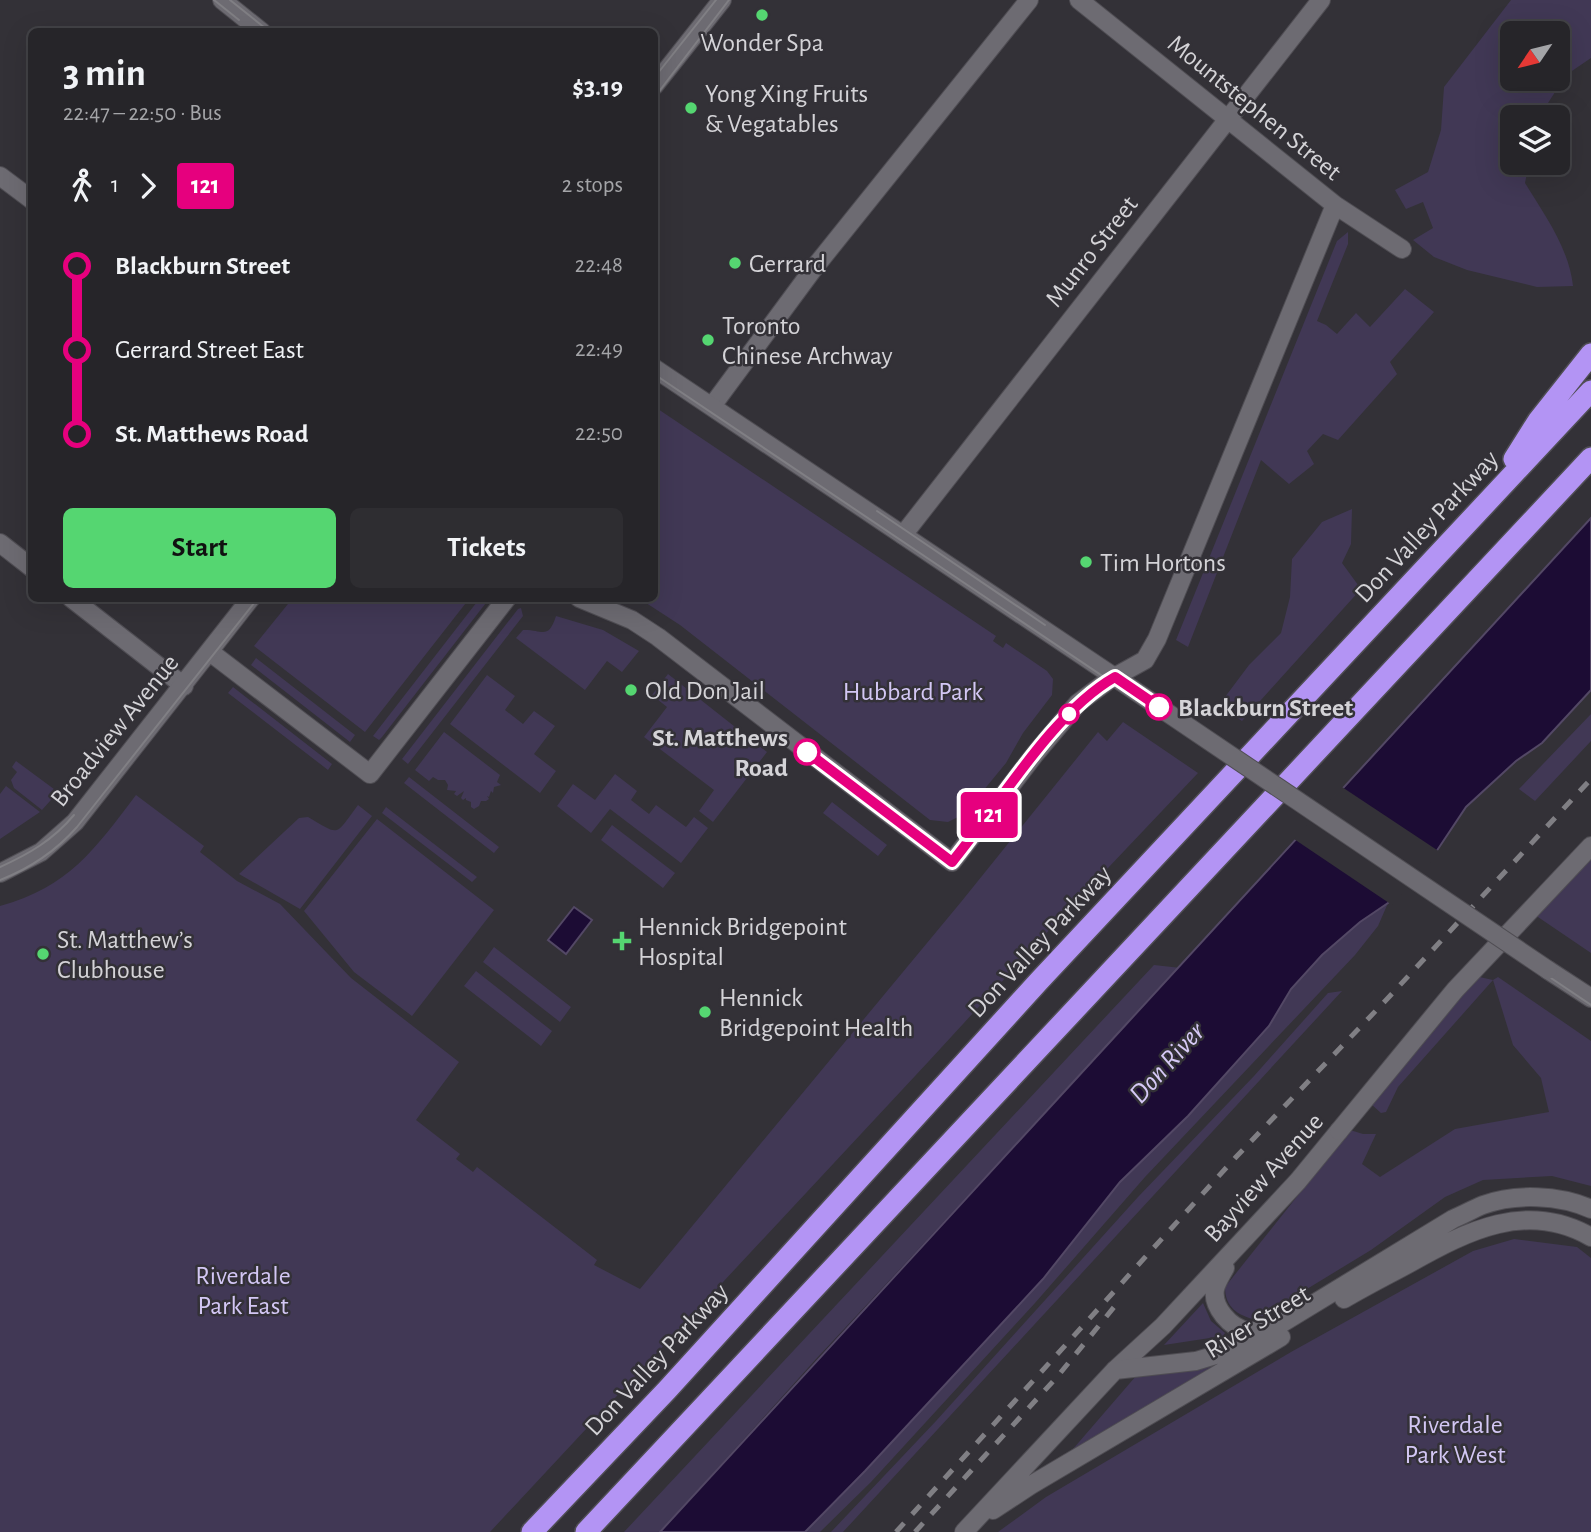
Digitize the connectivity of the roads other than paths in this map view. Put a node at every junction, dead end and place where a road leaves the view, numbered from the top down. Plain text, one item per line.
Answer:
1 (222, 0) edge
2 (722, 0) edge
3 (1030, 0) edge
4 (1079, 0) edge
5 (1321, 0) edge
6 (257, 28) edge
7 (658, 81) edge
8 (1228, 118) junction
9 (0, 176) edge
10 (28, 197) edge
11 (1335, 205) junction
12 (1402, 249) dead end
13 (1591, 354) edge
14 (658, 371) edge
15 (1591, 391) edge
16 (712, 406) junction
17 (1591, 458) edge
18 (1487, 501) junction
19 (903, 535) junction
20 (0, 543) edge
21 (28, 565) edge
22 (76, 602) edge
23 (248, 602) edge
24 (504, 602) edge
25 (589, 602) edge
26 (210, 652) junction
27 (1115, 677) junction
28 (184, 686) junction
29 (1591, 846) edge
30 (0, 873) edge
31 (1591, 999) edge
32 (1591, 1209) edge
33 (1591, 1237) edge
34 (1238, 1245) junction
35 (1275, 1328) junction
36 (1115, 1370) junction
37 (966, 1530) edge
38 (532, 1532) edge
39 (586, 1532) edge

1 - 6 street
2 - 7 street
3 - 16 street
4 - 8 street, Mountstephen Street
5 - 8 street, Munro Street
8 - 11 street, Mountstephen Street
8 - 19 street, Munro Street
9 - 10 street
11 - 12 street, Mountstephen Street
11 - 27 street
13 - 18 highway
14 - 16 street
15 - 18 highway, Don Valley Parkway
16 - 19 street
17 - 39 highway
18 - 38 highway, Don Valley Parkway
19 - 27 street
20 - 21 street
22 - 28 street
23 - 26 street, Broadview Avenue
24 - 26 street
25 - 27 street
26 - 28 street, Broadview Avenue
27 - 31 street, bridge
28 - 30 street, Broadview Avenue
29 - 34 street, Bayview Avenue
32 - 35 street, River Street
33 - 37 street, River Street
34 - 35 street, River Street
34 - 36 street, Bayview Avenue
35 - 36 street, River Street
36 - 37 street, Bayview Avenue

